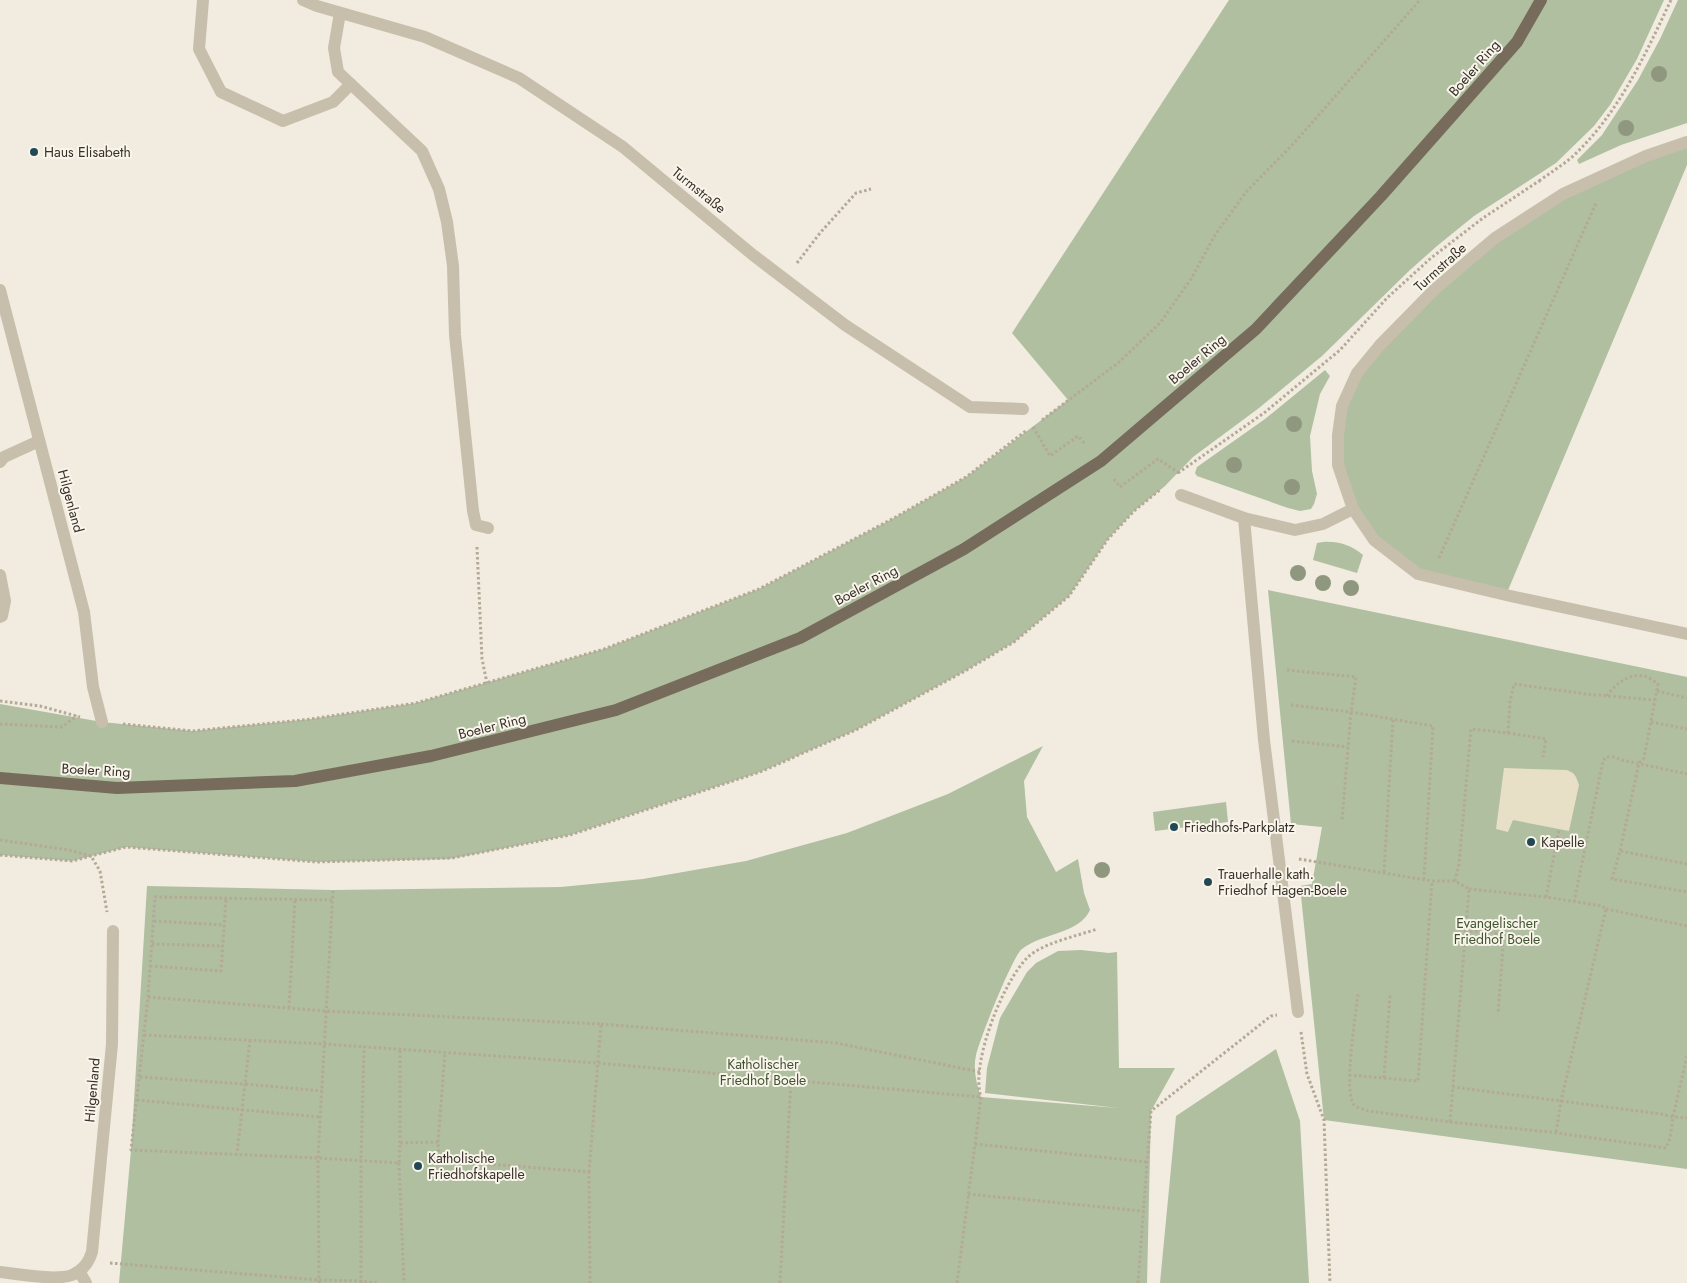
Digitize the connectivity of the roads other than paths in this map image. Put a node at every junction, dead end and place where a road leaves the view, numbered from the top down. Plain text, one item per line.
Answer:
1 (202, 0) edge
2 (303, 0) edge
3 (1540, 0) edge
4 (340, 12) junction
5 (351, 84) junction
6 (1687, 142) edge
7 (0, 290) edge
8 (1023, 409) dead end
9 (40, 441) junction
10 (0, 462) edge
11 (1181, 495) dead end
12 (1353, 509) junction
13 (1244, 518) junction
14 (482, 526) road end
15 (0, 575) edge
16 (0, 617) edge
17 (1687, 634) edge
18 (102, 722) road end
19 (0, 778) edge
20 (113, 931) road end
21 (1298, 1012) road end
22 (79, 1271) junction
23 (0, 1272) edge
24 (86, 1283) edge

1 - 5 street
2 - 4 street, Turmstraße
3 - 19 main road, Boeler Ring
4 - 5 street
4 - 8 street, Turmstraße
5 - 14 street
6 - 12 street, Turmstraße
7 - 9 street, Hilgenland
9 - 10 street
9 - 18 street, Hilgenland
11 - 13 street
12 - 13 street
12 - 17 street, Turmstraße
13 - 21 street
15 - 16 street
20 - 22 street, Hilgenland
22 - 23 street
22 - 24 street

